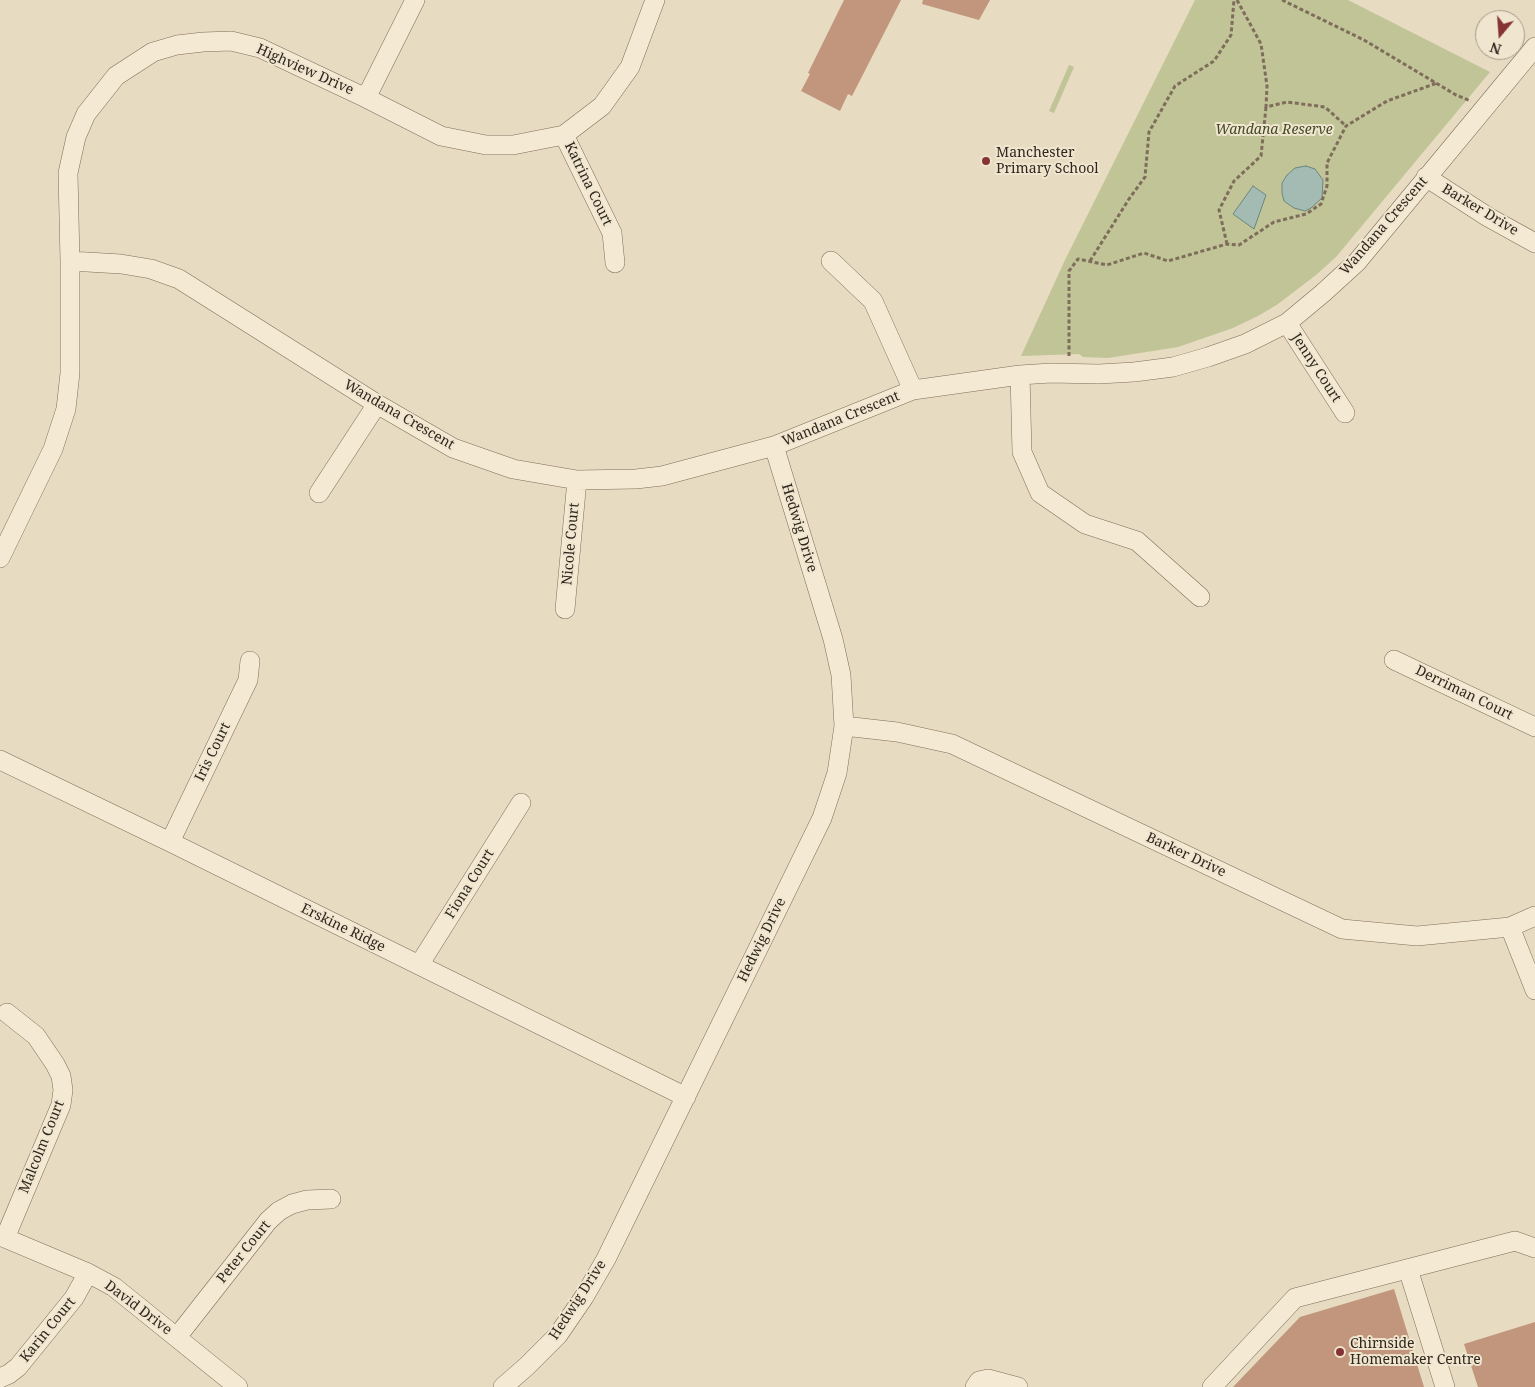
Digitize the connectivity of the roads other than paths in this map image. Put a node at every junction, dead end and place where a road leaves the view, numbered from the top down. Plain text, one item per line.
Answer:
1 (415, 0) edge
2 (655, 0) edge
3 (1535, 47) edge
4 (366, 98) junction
5 (564, 135) junction
6 (1426, 177) junction
7 (1535, 243) edge
8 (831, 260) dead end
9 (70, 261) junction
10 (615, 263) dead end
11 (1287, 323) junction
12 (1020, 375) junction
13 (913, 390) junction
14 (377, 404) junction
15 (1345, 413) dead end
16 (774, 446) junction
17 (577, 480) junction
18 (319, 493) dead end
19 (0, 558) edge
20 (1200, 597) dead end
21 (565, 609) dead end
22 (1394, 660) dead end
23 (250, 661) dead end
24 (844, 726) junction
25 (1535, 727) edge
26 (0, 760) edge
27 (521, 803) dead end
28 (170, 842) junction
29 (1535, 916) edge
30 (1510, 927) junction
31 (419, 965) junction
32 (1535, 990) edge
33 (7, 1013) dead end
34 (686, 1097) junction
35 (331, 1199) dead end
36 (2, 1237) edge
37 (1535, 1248) edge
38 (1408, 1269) junction
39 (88, 1273) junction
40 (177, 1337) junction
41 (0, 1378) edge
42 (238, 1387) edge
43 (503, 1387) edge
44 (975, 1387) edge
45 (1018, 1387) edge
46 (1212, 1387) edge
47 (1445, 1387) edge

1 - 4 street
2 - 5 street, Highview Drive
3 - 6 street, Wandana Crescent
4 - 5 street, Highview Drive
4 - 9 street, Highview Drive
5 - 10 street, Katrina Court
6 - 7 street, Barker Drive
6 - 11 street, Wandana Crescent
8 - 13 street
9 - 14 street, Wandana Crescent
9 - 19 street, Highview Drive
11 - 12 street, Wandana Crescent
11 - 15 street, Jenny Court
12 - 13 street, Wandana Crescent
12 - 20 street
13 - 16 street, Wandana Crescent
14 - 17 street, Wandana Crescent
14 - 18 street
16 - 17 street, Wandana Crescent
16 - 24 street, Hedwig Drive
17 - 21 street, Nicole Court
22 - 25 street, Derriman Court
23 - 28 street, Iris Court
24 - 30 street, Barker Drive
24 - 34 street, Hedwig Drive
26 - 28 street, Erskine Ridge
27 - 31 street, Fiona Court
28 - 31 street, Erskine Ridge
29 - 30 street, Barker Drive
30 - 32 street
31 - 34 street, Erskine Ridge
33 - 36 street, Malcolm Court
34 - 43 street, Hedwig Drive
35 - 40 street, Peter Court
36 - 39 street, David Drive
37 - 38 street
38 - 46 street
38 - 47 street
39 - 40 street, David Drive
39 - 41 street, Karin Court
40 - 42 street, David Drive
44 - 45 street

